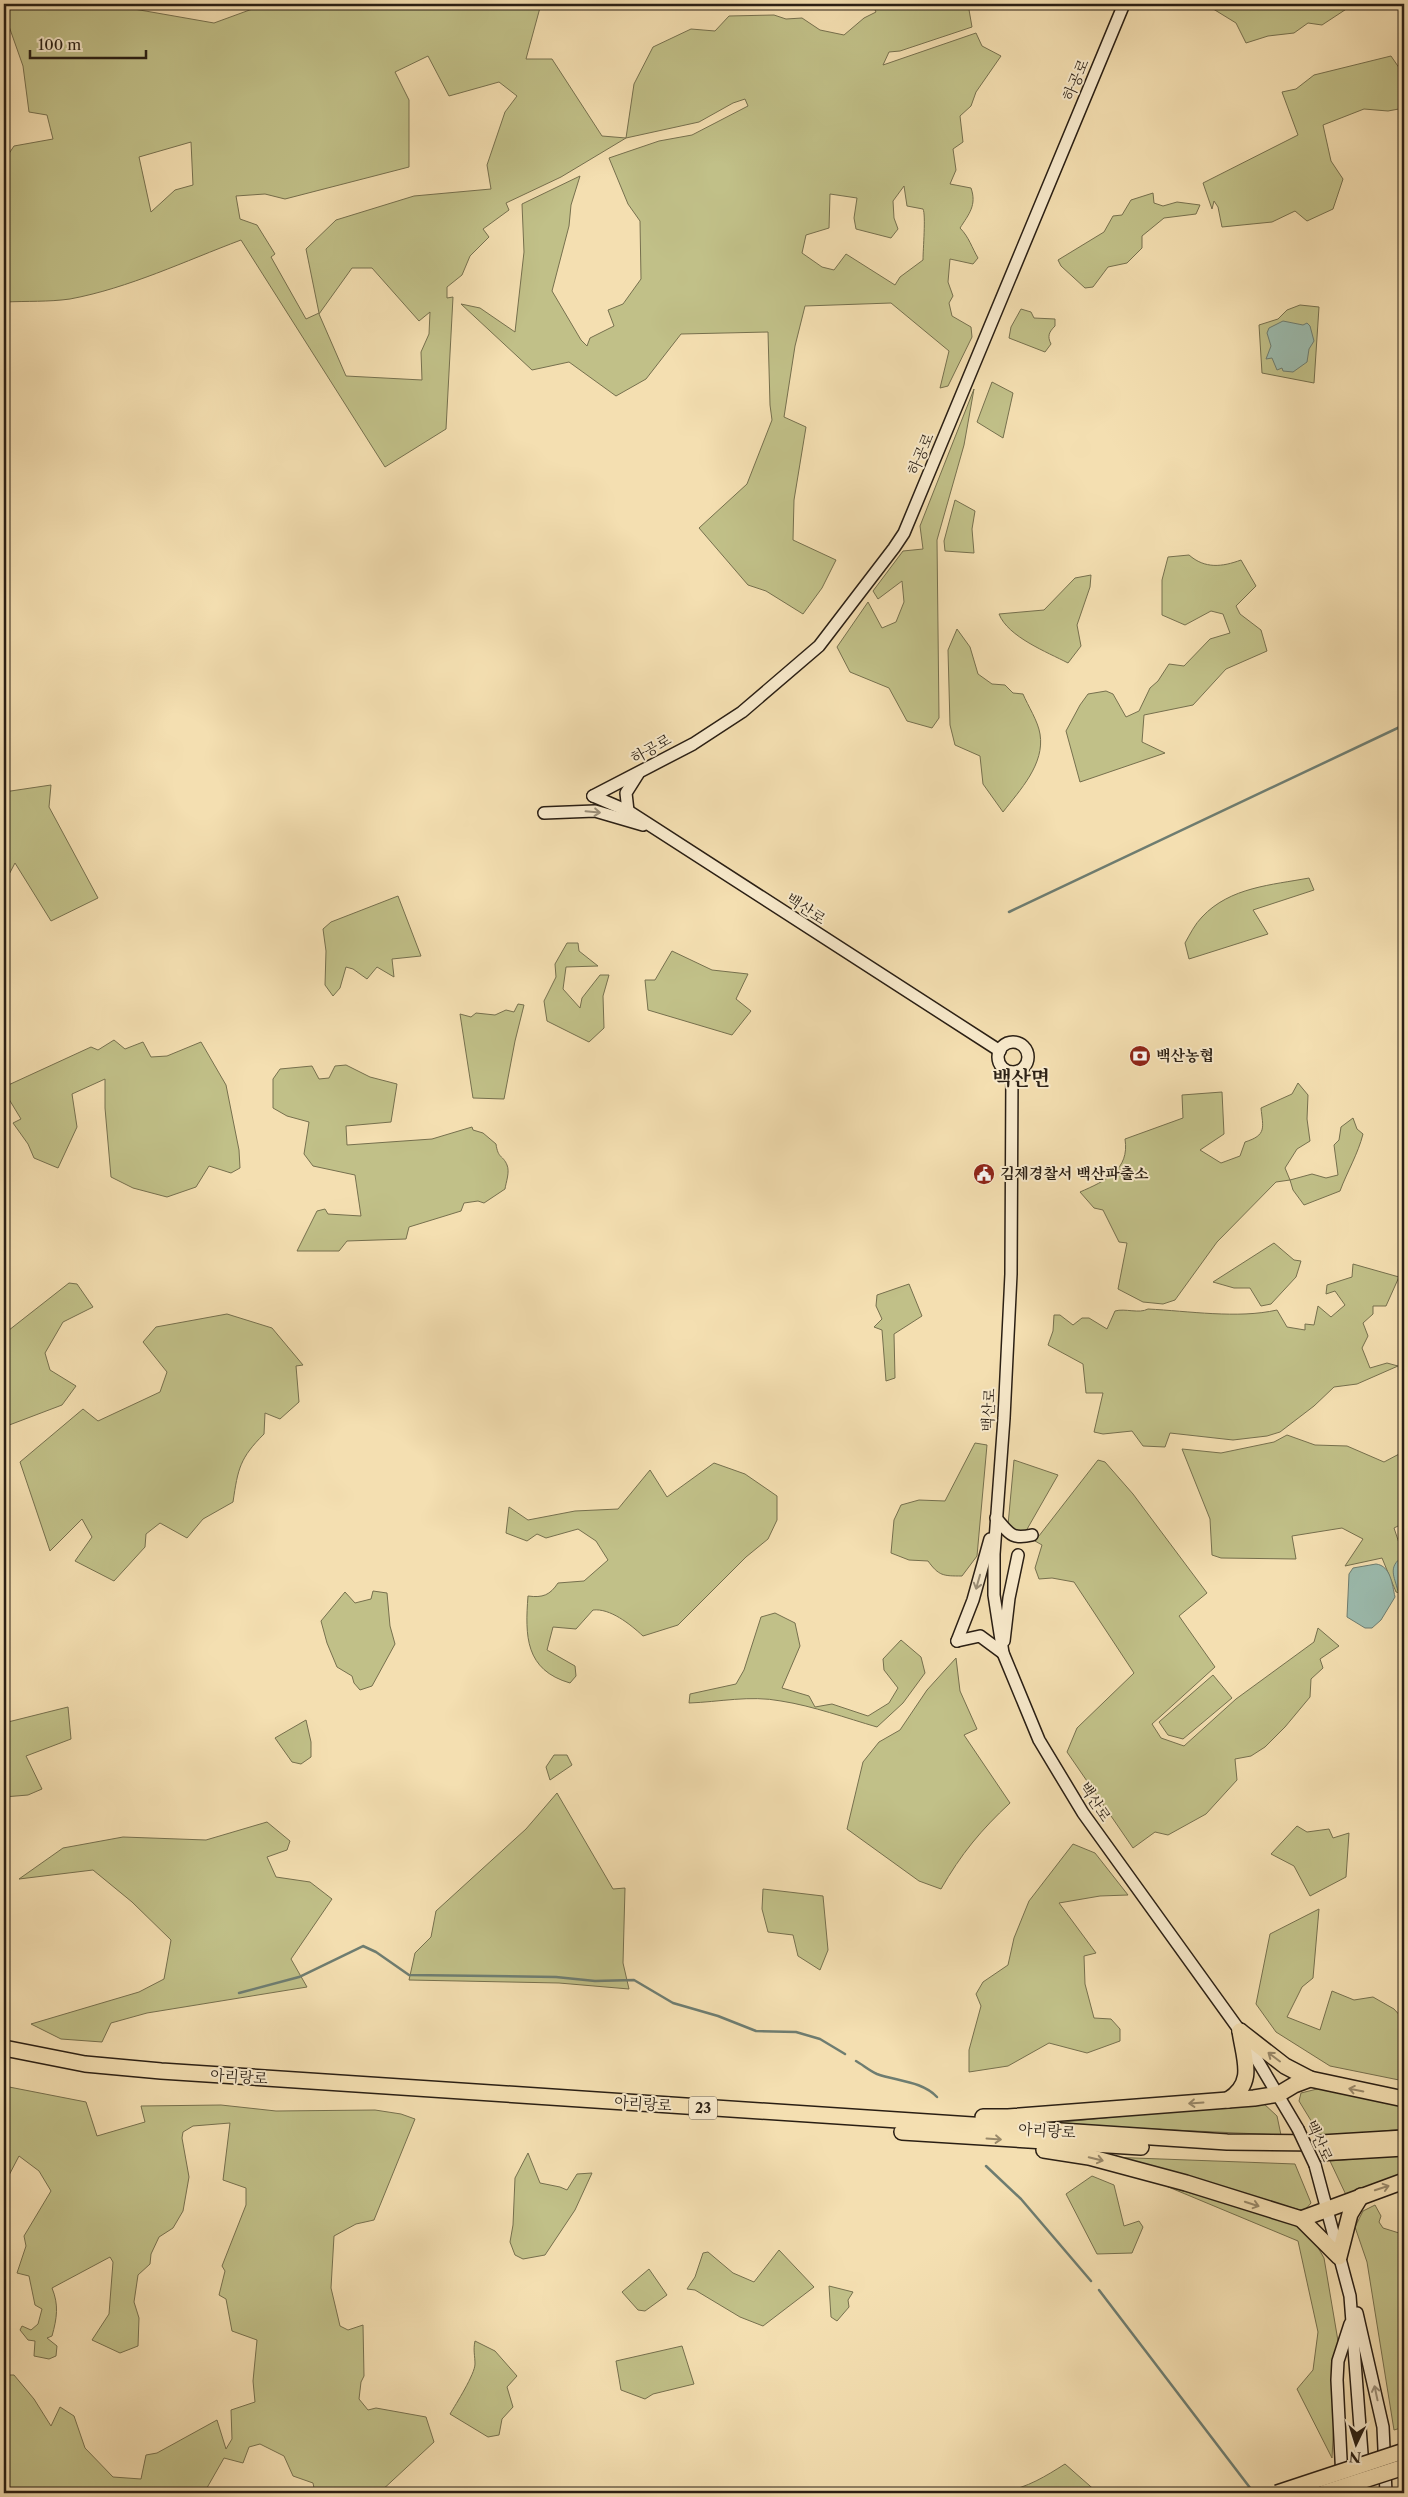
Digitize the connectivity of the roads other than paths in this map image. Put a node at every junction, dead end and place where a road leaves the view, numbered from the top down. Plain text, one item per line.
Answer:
1 (1124, 4) edge
2 (639, 774) junction
3 (593, 796) joint
4 (628, 811) junction
5 (544, 813) dead end
6 (656, 829) junction
7 (1000, 1051) junction
8 (1012, 1072) junction
9 (996, 1518) junction
10 (1032, 1535) dead end
11 (1018, 1555) dead end
12 (1003, 1653) junction
13 (1240, 2031) junction
14 (4, 2048) edge
15 (4, 2057) edge
16 (1310, 2079) junction
17 (1279, 2094) junction
18 (1404, 2098) edge
19 (1228, 2100) junction
20 (922, 2123) junction
21 (1404, 2138) edge
22 (1016, 2140) junction
23 (1404, 2148) edge
24 (1404, 2181) edge
25 (1361, 2196) junction
26 (1328, 2210) junction
27 (1301, 2219) junction
28 (1339, 2257) junction
29 (1350, 2296) junction
30 (1352, 2318) junction
31 (1404, 2451) edge
32 (1404, 2467) edge
33 (1277, 2493) edge
34 (1324, 2493) edge
35 (1344, 2493) edge
36 (1365, 2493) edge
37 (1386, 2493) edge

1 - 2 main road, 하공로
2 - 3 main road, 하공로
2 - 4 main road
3 - 4 main road, 백산로
4 - 6 main road, 백산로
5 -> 6 main road
6 - 7 main road, 백산로
7 - 8 main road
7 - 8 main road
8 - 9 main road, 백산로
9 - 10 main road
9 - 12 main road, 백산로
9 -> 12 main road
11 - 12 main road
12 - 13 main road, 백산로
16 -> 13 highway
13 - 17 main road, 백산로
13 - 19 highway
14 - 20 highway, 아리랑로 / 23
15 -> 22 highway, 아리랑로 / 23
16 - 17 highway
18 -> 16 highway
17 - 19 highway
17 - 26 main road, 백산로, bridge
19 -> 20 highway
20 - 21 highway, 아리랑로 / 23
22 - 23 highway, 아리랑로 / 23
22 -> 27 highway
25 -> 24 highway
25 - 26 highway
25 - 28 highway
26 - 27 highway
26 - 28 main road, 백산로
27 - 28 highway
28 - 29 main road, 백산로
29 - 30 main road, 백산로
37 -> 29 main road
30 - 35 main road
30 - 36 main road, 백산로
31 - 33 highway, bridge
32 - 34 highway, bridge

